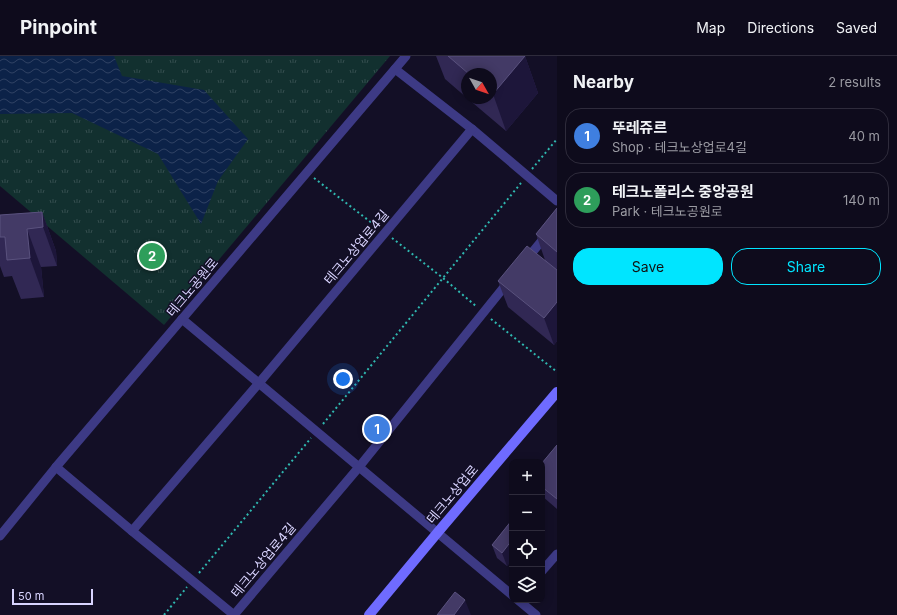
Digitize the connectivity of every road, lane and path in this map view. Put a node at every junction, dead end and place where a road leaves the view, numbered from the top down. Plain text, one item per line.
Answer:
1 (406, 56) edge
2 (395, 69) junction
3 (472, 129) junction
4 (557, 139) edge
5 (532, 169) dead end
6 (307, 172) junction
7 (522, 181) dead end
8 (557, 201) edge
9 (557, 222) edge
10 (385, 233) junction
11 (523, 264) edge
12 (513, 276) edge
13 (443, 278) junction
14 (483, 313) junction
15 (182, 319) junction
16 (557, 372) edge
17 (259, 383) junction
18 (557, 392) edge
19 (317, 432) junction
20 (56, 467) junction
21 (359, 467) junction
22 (132, 531) junction
23 (438, 532) junction
24 (0, 536) edge
25 (557, 554) edge
26 (545, 568) edge
27 (192, 581) junction
28 (509, 592) edge
29 (522, 603) edge
30 (164, 615) edge
31 (234, 615) edge
32 (369, 615) edge
33 (536, 615) edge

1 - 2 street, 테크노공원로
2 - 3 street
2 - 6 street, 테크노공원로
3 - 8 street
3 - 10 street, 테크노상업로4길
4 - 5 path
6 - 10 path
6 - 15 street, 테크노공원로
7 - 13 path
9 - 11 street
10 - 13 path
10 - 17 street, 테크노상업로4길
12 - 14 street, 테크노상업로4길
13 - 14 path
13 - 19 path
14 - 16 path
14 - 21 street, 테크노상업로4길
15 - 17 street
15 - 20 street, 테크노공원로
17 - 19 street
17 - 22 street, 테크노상업로4길
18 - 23 street, 테크노상업로
19 - 21 street
19 - 27 path
20 - 22 street
20 - 24 street, 테크노공원로
21 - 23 street
21 - 31 street, 테크노상업로4길
22 - 27 street
23 - 28 street
23 - 32 street, 테크노상업로
25 - 26 street
27 - 30 path
27 - 31 street
29 - 33 street

